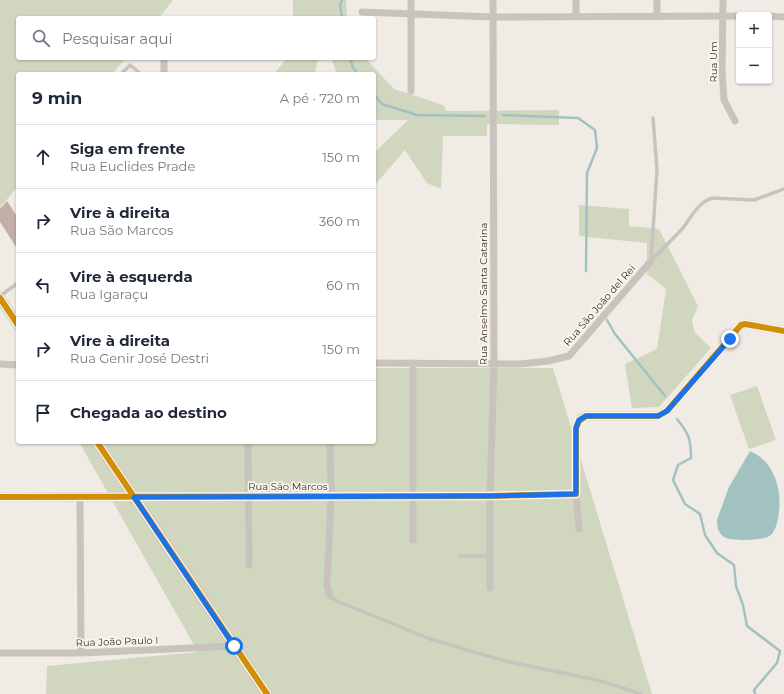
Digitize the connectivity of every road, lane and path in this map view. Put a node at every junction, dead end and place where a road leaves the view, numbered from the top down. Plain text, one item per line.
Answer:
1 (411, 0) edge
2 (493, 0) edge
3 (576, 0) edge
4 (657, 0) edge
5 (723, 0) edge
6 (362, 12) dead end
7 (411, 15) junction
8 (576, 16) junction
9 (657, 16) junction
10 (723, 16) junction
11 (736, 16) edge
12 (772, 16) edge
13 (493, 17) junction
14 (784, 17) edge
15 (164, 60) edge
16 (123, 72) edge
17 (139, 72) edge
18 (164, 72) edge
19 (411, 91) dead end
20 (653, 118) dead end
21 (735, 121) dead end
22 (784, 189) edge
23 (651, 261) junction
24 (16, 284) edge
25 (0, 297) edge
26 (16, 322) edge
27 (784, 331) edge
28 (376, 363) edge
29 (413, 363) junction
30 (0, 364) edge
31 (16, 364) edge
32 (494, 364) junction
33 (98, 444) edge
34 (248, 444) edge
35 (330, 444) edge
36 (576, 494) junction
37 (413, 496) junction
38 (490, 496) junction
39 (0, 497) edge
40 (80, 497) junction
41 (134, 497) junction
42 (248, 497) junction
43 (331, 497) junction
44 (579, 528) dead end
45 (413, 540) dead end
46 (459, 556) dead end
47 (490, 556) junction
48 (249, 565) dead end
49 (490, 588) dead end
50 (330, 596) joint
51 (234, 646) junction
52 (0, 652) edge
53 (81, 653) junction
54 (267, 694) edge
55 (641, 694) edge

1 - 7 street
2 - 13 street, Rua Anselmo Santa Catarina
3 - 8 street
4 - 9 street
5 - 10 street, Rua Um
6 - 7 street
7 - 13 street
7 - 19 street
8 - 9 street
8 - 13 street
9 - 10 street
10 - 11 street
10 - 21 street, Rua Um
12 - 14 street
13 - 32 street, Rua Anselmo Santa Catarina
15 - 18 street
16 - 17 lane
20 - 23 lane
22 - 23 lane, Rua São João del Rei
23 - 32 street, Rua São João del Rei
24 - 25 lane
25 - 26 main road
27 - 36 street
28 - 29 street, Rua São João del Rei
29 - 32 street, Rua São João del Rei
29 - 37 street
30 - 31 street
32 - 38 street, Rua Anselmo Santa Catarina
33 - 41 main road
34 - 42 street
35 - 43 street
36 - 38 street, Rua São Marcos
36 - 44 street
37 - 38 street, Rua São Marcos
37 - 43 street, Rua São Marcos
37 - 45 street
38 - 47 street, Rua Anselmo Santa Catarina
39 - 40 street, Rua São Marcos
40 - 41 street, Rua São Marcos
40 - 53 street
41 - 42 street, Rua São Marcos
41 - 51 main road
42 - 43 street, Rua São Marcos
42 - 48 street
43 - 50 street
46 - 47 lane
47 - 49 street, Rua Anselmo Santa Catarina
50 - 55 lane
51 - 53 street, Rua João Paulo I
51 - 54 main road
52 - 53 street, Rua João Paulo I

